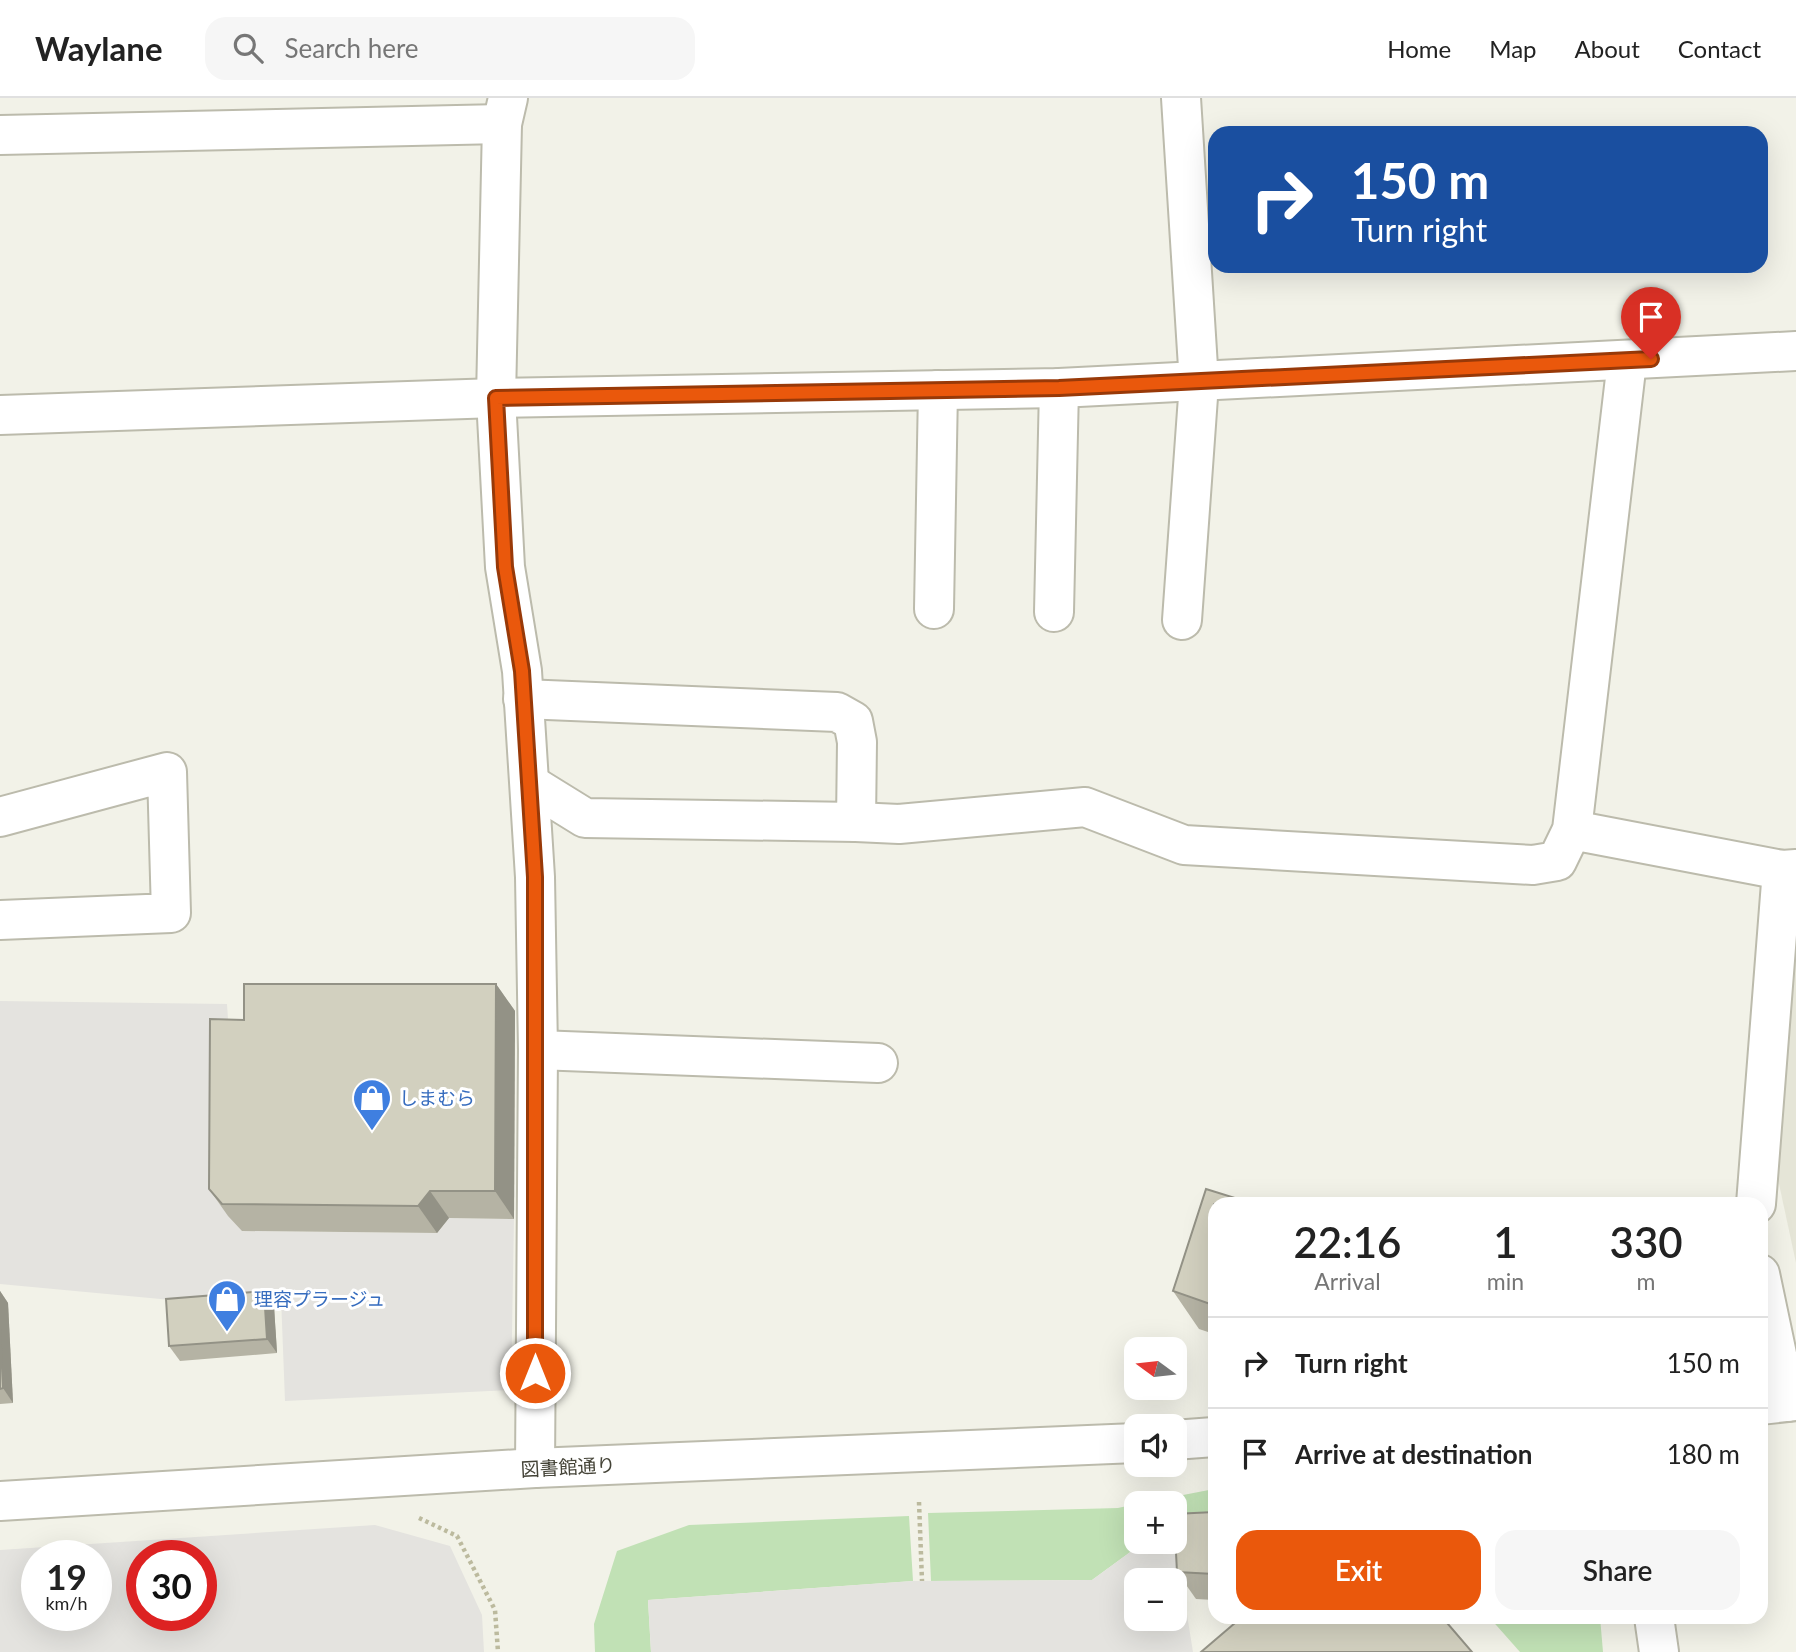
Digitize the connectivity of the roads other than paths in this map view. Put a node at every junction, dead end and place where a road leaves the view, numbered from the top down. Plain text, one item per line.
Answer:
1 (1181, 98) edge
2 (505, 111) edge
3 (0, 135) edge
4 (1796, 351) edge
5 (1628, 360) junction
6 (1199, 383) junction
7 (1059, 388) junction
8 (938, 390) junction
9 (496, 398) junction
10 (0, 415) edge
11 (934, 610) dead end
12 (1054, 612) dead end
13 (1182, 620) dead end
14 (523, 699) junction
15 (530, 784) junction
16 (0, 817) edge
17 (856, 822) junction
18 (1572, 830) junction
19 (1789, 870) edge
20 (0, 920) edge
21 (538, 1051) junction
22 (878, 1063) dead end
23 (1757, 1197) edge
24 (1768, 1323) edge
25 (1781, 1403) edge
26 (1208, 1437) edge
27 (1187, 1439) edge
28 (1124, 1443) edge
29 (535, 1468) junction
30 (0, 1501) edge
31 (1655, 1624) edge
32 (1659, 1652) edge

1 - 6 street
2 - 3 street
2 - 9 street
4 - 5 street
5 - 6 street
5 - 18 street
6 - 7 street
6 - 13 street
7 - 8 street
7 - 12 street
8 - 9 street
8 - 11 street
9 - 10 street
9 - 14 street
14 - 15 street
14 - 17 street
15 - 17 street
15 - 21 street
16 - 20 street
17 - 18 street
18 - 19 street
19 - 23 street
21 - 22 street
21 - 29 street
24 - 25 street
26 - 27 street
28 - 29 street, 図書館通り
29 - 30 street, 図書館通り
31 - 32 street

